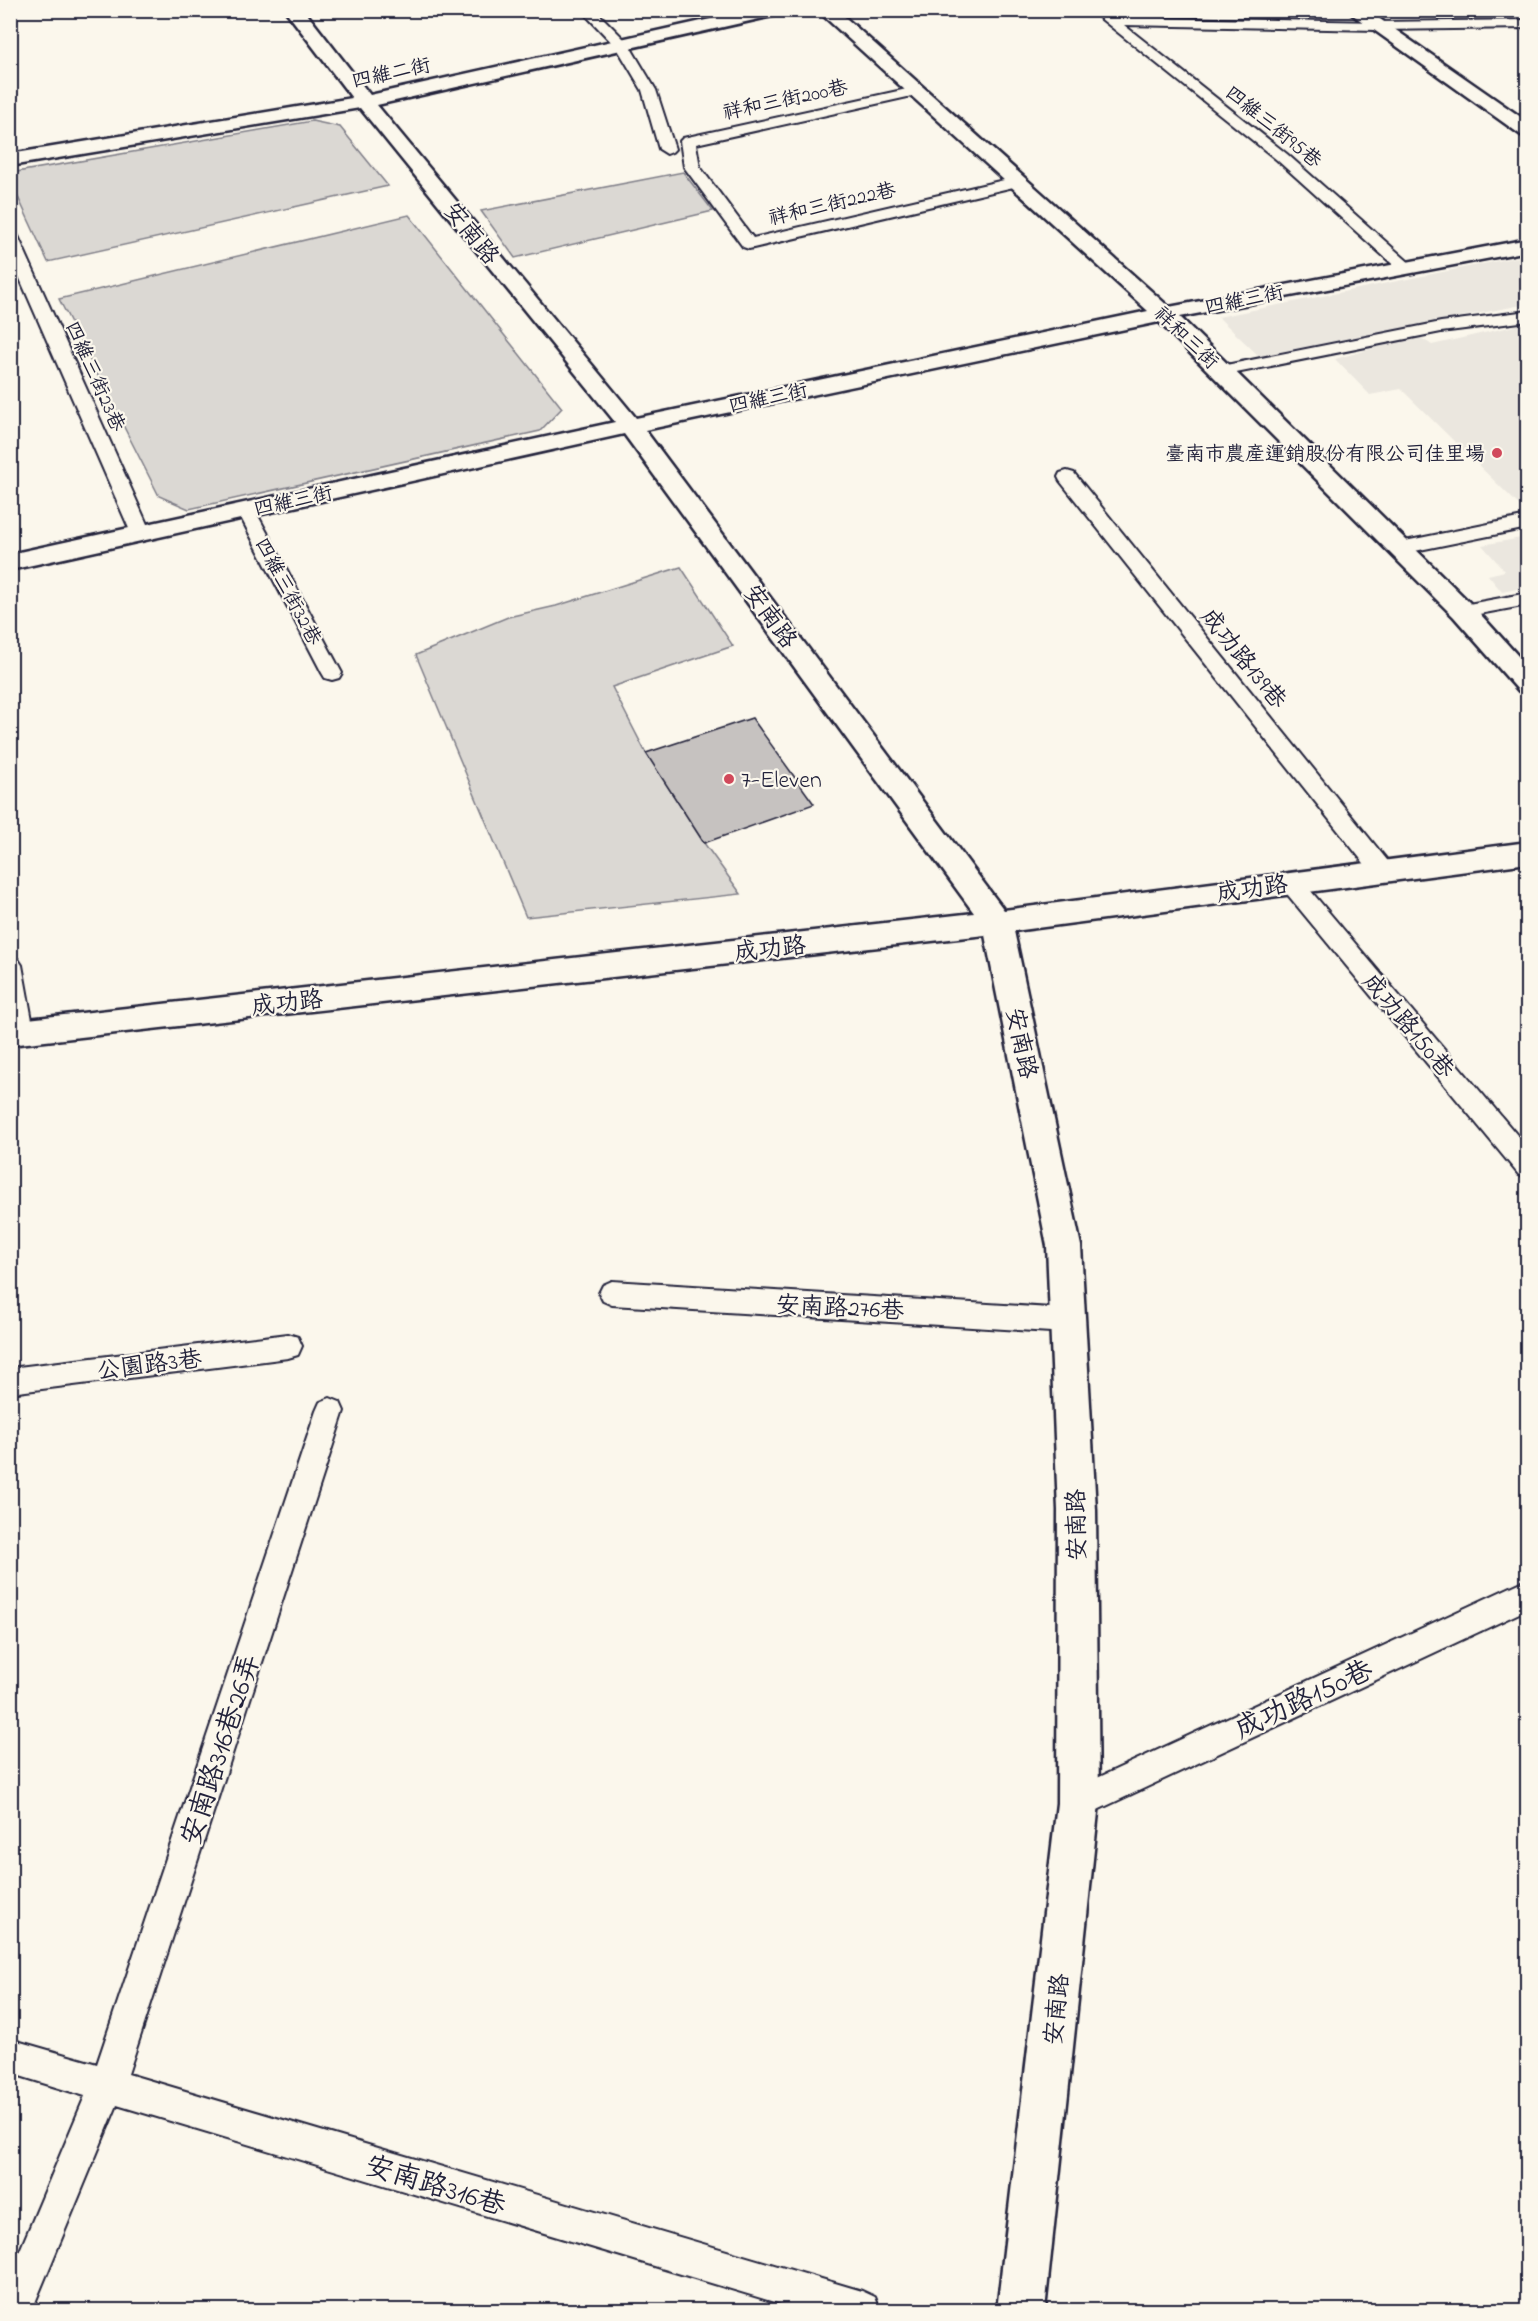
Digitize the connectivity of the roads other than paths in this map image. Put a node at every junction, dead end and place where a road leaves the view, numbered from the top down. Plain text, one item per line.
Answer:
1 (294, 10) edge
2 (587, 10) edge
3 (777, 10) edge
4 (826, 10) edge
5 (1096, 10) edge
6 (1355, 10) edge
7 (1110, 21) junction
8 (1527, 24) edge
9 (1378, 26) junction
10 (623, 46) junction
11 (916, 91) junction
12 (365, 102) junction
13 (1527, 131) edge
14 (667, 149) dead end
15 (10, 160) edge
16 (692, 167) joint
17 (1017, 182) junction
18 (10, 236) edge
19 (1527, 244) edge
20 (1406, 268) junction
21 (1164, 314) junction
22 (1527, 316) edge
23 (1221, 371) junction
24 (630, 426) junction
25 (1067, 477) dead end
26 (246, 510) junction
27 (1527, 522) edge
28 (141, 533) junction
29 (1400, 548) junction
30 (10, 562) edge
31 (1527, 599) edge
32 (1463, 610) junction
33 (332, 673) dead end
34 (1527, 685) edge
35 (1527, 852) edge
36 (1383, 871) junction
37 (1291, 883) junction
38 (997, 922) junction
39 (10, 965) edge
40 (16, 1032) edge
41 (1527, 1167) edge
42 (612, 1293) dead end
43 (1068, 1321) junction
44 (288, 1346) dead end
45 (10, 1381) edge
46 (330, 1411) dead end
47 (1527, 1593) edge
48 (1078, 1803) junction
49 (10, 2056) edge
50 (107, 2086) junction
51 (14, 2310) edge
52 (862, 2310) edge
53 (1022, 2310) edge

1 - 12 street, 安南路
2 - 10 lane
3 - 10 street, 四維二街
4 - 11 street, 祥和三街
5 - 7 lane, 四維三街95巷
6 - 9 street
7 - 9 lane
7 - 20 lane, 四維三街95巷
8 - 9 lane
9 - 13 street
10 - 12 street, 四維二街
10 - 14 lane
11 - 16 lane, 祥和三街200巷
11 - 17 street, 祥和三街
12 - 15 street, 四維二街
12 - 24 street, 安南路
16 - 17 lane, 祥和三街222巷
17 - 21 street, 祥和三街
18 - 28 lane, 四維三街23巷
19 - 20 street, 四維三街
20 - 21 street, 四維三街
21 - 23 street, 祥和三街
21 - 24 street, 四維三街
22 - 23 lane
23 - 29 street, 祥和三街
24 - 26 street, 四維三街
24 - 38 street, 安南路
25 - 36 lane, 成功路139巷
26 - 28 street, 四維三街
26 - 33 lane, 四維三街32巷
27 - 29 lane
28 - 30 street, 四維三街
29 - 32 street, 祥和三街
31 - 32 lane
32 - 34 street, 祥和三街
35 - 36 street, 成功路
36 - 37 street, 成功路
37 - 38 street, 成功路
37 - 41 lane, 成功路150巷
38 - 40 street, 成功路
38 - 43 street, 安南路
39 - 40 lane
42 - 43 lane, 安南路276巷
43 - 48 street, 安南路
44 - 45 lane, 公園路3巷
46 - 50 lane, 安南路316巷26弄
47 - 48 lane, 成功路150巷
48 - 53 street, 安南路
49 - 50 lane, 安南路316巷
50 - 51 lane, 安南路316巷26弄
50 - 52 lane, 安南路316巷

